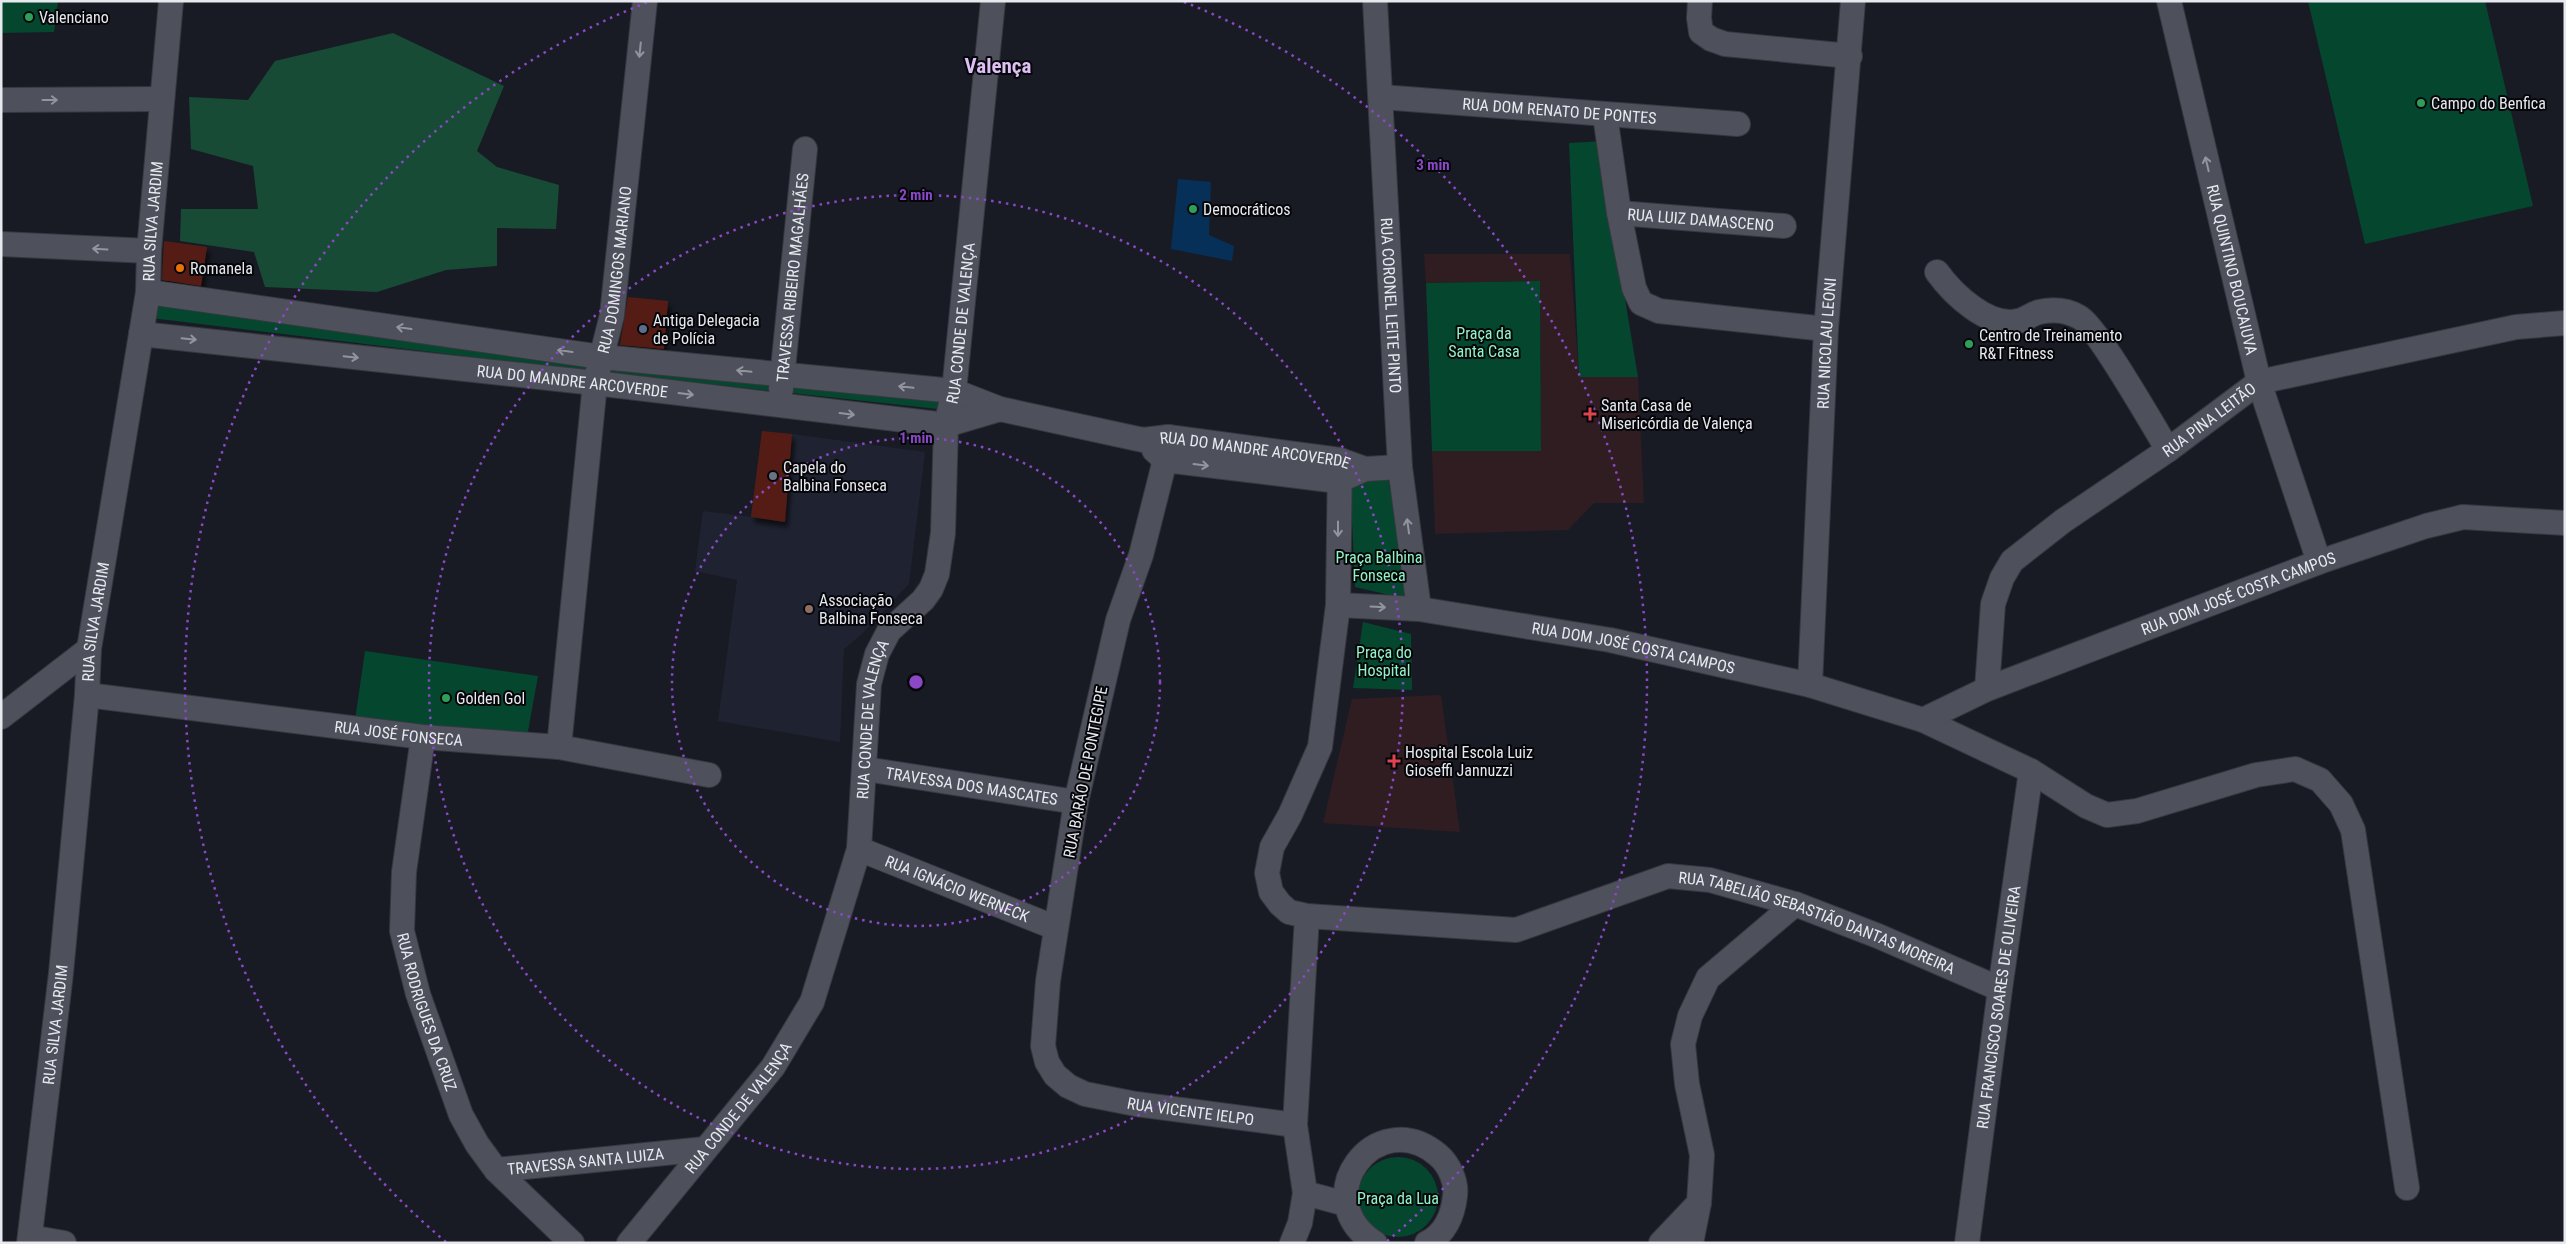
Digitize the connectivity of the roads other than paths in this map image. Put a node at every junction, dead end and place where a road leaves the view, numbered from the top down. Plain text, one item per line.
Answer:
1 (171, 1) edge
2 (645, 1) edge
3 (993, 1) edge
4 (1375, 1) edge
5 (1700, 1) edge
6 (1853, 1) edge
7 (2169, 1) edge
8 (1850, 56) junction
9 (1381, 96) junction
10 (162, 99) junction
11 (1, 100) edge
12 (1605, 115) junction
13 (1738, 124) dead end
14 (805, 149) dead end
15 (1619, 213) junction
16 (1784, 226) dead end
17 (1, 244) edge
18 (149, 251) junction
19 (1937, 272) dead end
20 (148, 292) junction
21 (2565, 323) edge
22 (1826, 328) junction
23 (140, 334) junction
24 (602, 357) junction
25 (782, 374) junction
26 (2259, 382) junction
27 (595, 383) junction
28 (954, 392) junction
29 (779, 405) junction
30 (1000, 409) junction
31 (946, 425) junction
32 (1168, 437) junction
33 (1143, 440) junction
34 (2168, 450) junction
35 (1165, 460) junction
36 (1400, 467) junction
37 (1339, 470) junction
38 (2565, 523) edge
39 (2319, 562) junction
40 (1338, 605) junction
41 (1419, 609) junction
42 (88, 649) junction
43 (1810, 685) junction
44 (1986, 689) junction
45 (87, 695) junction
46 (1, 717) edge
47 (1923, 720) junction
48 (423, 737) junction
49 (559, 747) junction
50 (865, 769) junction
51 (2031, 772) junction
52 (708, 775) dead end
53 (1076, 802) junction
54 (859, 848) junction
55 (1796, 904) junction
56 (1307, 916) junction
57 (1056, 928) junction
58 (2000, 989) junction
59 (1085, 1094) joint
60 (1295, 1124) junction
61 (705, 1149) junction
62 (496, 1170) junction
63 (2407, 1188) dead end
64 (1305, 1193) junction
65 (1699, 1203) junction
66 (1346, 1204) junction
67 (30, 1240) edge
68 (64, 1243) edge
69 (572, 1243) edge
70 (629, 1243) edge
71 (1292, 1243) edge
72 (1375, 1243) edge
73 (1427, 1243) edge
74 (1661, 1243) edge
75 (1691, 1243) edge
76 (1967, 1243) edge

1 - 10 street, RUA SILVA JARDIM
2 -> 24 street, RUA DOMINGOS MARIANO
3 - 28 street, RUA CONDE DE VALENÇA
4 - 9 street, RUA CORONEL LEITE PINTO
5 - 8 street
6 - 8 street, RUA NICOLAU LEONI
26 -> 7 street, RUA QUINTINO BOUCAIUVA
8 - 22 street, RUA NICOLAU LEONI
9 - 12 street, RUA DOM RENATO DE PONTES
9 - 36 street, RUA CORONEL LEITE PINTO
11 -> 10 street
10 - 18 street, RUA SILVA JARDIM
12 - 13 street, RUA DOM RENATO DE PONTES
12 - 15 street
14 - 25 street, TRAVESSA RIBEIRO MAGALHÃES
15 - 16 street, RUA LUIZ DAMASCENO
15 - 22 street
18 -> 17 street
18 - 20 street, RUA SILVA JARDIM
19 - 34 street
20 - 23 street, RUA SILVA JARDIM
24 -> 20 street, RUA DO MANDRE ARCOVERDE
21 - 26 street, RUA PINA LEITÃO
22 - 43 street, RUA NICOLAU LEONI
23 -> 27 street, RUA DO MANDRE ARCOVERDE
23 - 42 street, RUA SILVA JARDIM
25 -> 24 street, RUA DO MANDRE ARCOVERDE
24 - 27 street, RUA DOMINGOS MARIANO
28 -> 25 street, RUA DO MANDRE ARCOVERDE
25 - 29 street, TRAVESSA RIBEIRO MAGALHÃES
26 - 34 street, RUA PINA LEITÃO
26 - 39 street, RUA QUINTINO BOUCAIUVA
27 -> 29 street, RUA DO MANDRE ARCOVERDE
27 - 49 street, RUA DOMINGOS MARIANO
28 - 30 street, RUA DO MANDRE ARCOVERDE
28 - 31 street, RUA CONDE DE VALENÇA
29 -> 31 street, RUA DO MANDRE ARCOVERDE
30 - 31 street, RUA DO MANDRE ARCOVERDE
30 - 33 street, RUA DO MANDRE ARCOVERDE
31 - 50 street, RUA CONDE DE VALENÇA
32 - 33 street, RUA DO MANDRE ARCOVERDE
32 - 35 street, RUA BARÃO DE PONTEGIPE
32 - 37 street, RUA DO MANDRE ARCOVERDE
33 - 35 street, RUA DO MANDRE ARCOVERDE
34 - 44 street, RUA PINA LEITÃO
35 -> 37 street, RUA DO MANDRE ARCOVERDE
35 - 53 street, RUA BARÃO DE PONTEGIPE
36 - 37 street, RUA DO MANDRE ARCOVERDE
41 -> 36 street, RUA CORONEL LEITE PINTO
37 -> 40 street, RUA TABELIÃO SEBASTIÃO DANTAS MOREIRA
38 - 39 street, RUA DOM JOSÉ COSTA CAMPOS
39 - 44 street, RUA DOM JOSÉ COSTA CAMPOS
40 -> 41 street, RUA DOM JOSÉ COSTA CAMPOS
40 - 56 street, RUA TABELIÃO SEBASTIÃO DANTAS MOREIRA
41 - 43 street, RUA DOM JOSÉ COSTA CAMPOS
42 - 45 street, RUA SILVA JARDIM
42 - 46 street
43 - 47 street, RUA DOM JOSÉ COSTA CAMPOS
44 - 47 street, RUA DOM JOSÉ COSTA CAMPOS
45 - 48 street, RUA JOSÉ FONSECA
45 - 67 street, RUA SILVA JARDIM
47 - 51 street, RUA DOM JOSÉ COSTA CAMPOS
48 - 49 street, RUA JOSÉ FONSECA
48 - 62 street, RUA RODRIGUES DA CRUZ
49 - 52 street, RUA JOSÉ FONSECA
50 - 53 street, TRAVESSA DOS MASCATES
50 - 54 street, RUA CONDE DE VALENÇA
51 - 58 street, RUA FRANCISCO SOARES DE OLIVEIRA
51 - 63 street, RUA DOM JOSÉ COSTA CAMPOS
53 - 57 street, RUA BARÃO DE PONTEGIPE
54 - 57 street, RUA IGNÁCIO WERNECK
54 - 61 street, RUA CONDE DE VALENÇA
55 - 56 street, RUA TABELIÃO SEBASTIÃO DANTAS MOREIRA
55 - 58 street, RUA TABELIÃO SEBASTIÃO DANTAS MOREIRA
55 - 65 street
56 - 60 street
57 - 59 street, RUA BARÃO DE PONTEGIPE
58 - 76 street, RUA FRANCISCO SOARES DE OLIVEIRA
59 - 60 street, RUA VICENTE IELPO
60 - 64 street
61 - 62 street, TRAVESSA SANTA LUIZA
61 - 70 street, RUA CONDE DE VALENÇA
62 - 69 street, RUA RODRIGUES DA CRUZ
64 - 66 street
64 - 71 street
65 - 74 street
65 - 75 street
66 - 72 street
66 - 73 street
67 - 68 street

